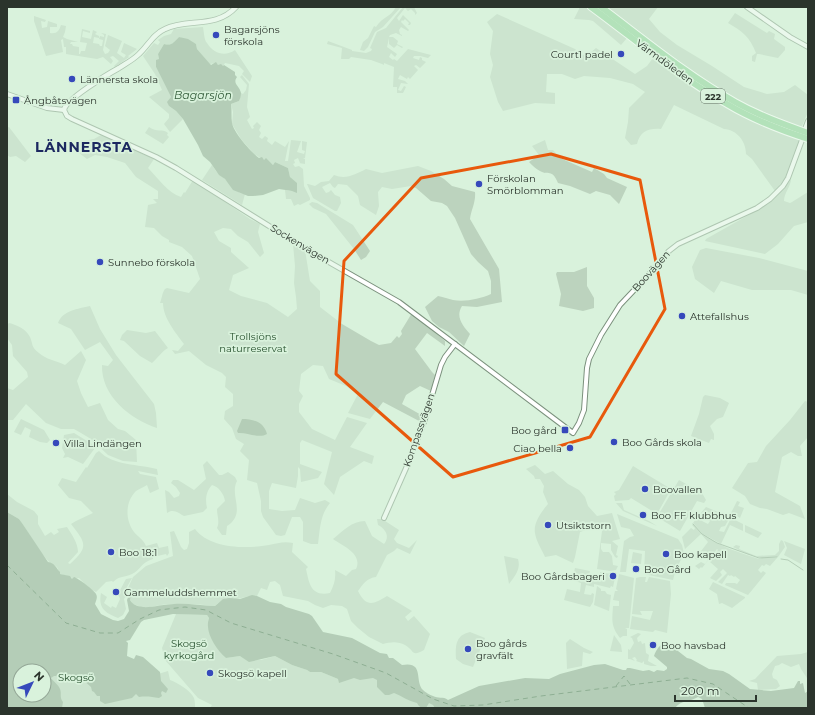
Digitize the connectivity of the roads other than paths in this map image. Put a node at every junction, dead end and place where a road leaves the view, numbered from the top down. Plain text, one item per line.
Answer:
1 (236, 7) edge
2 (591, 7) edge
3 (601, 7) edge
4 (747, 7) edge
5 (808, 47) edge
6 (7, 94) edge
7 (64, 110) junction
8 (808, 121) edge
9 (807, 131) edge
10 (805, 139) edge
11 (455, 344) junction
12 (573, 433) joint
13 (384, 518) dead end

1 - 7 main road
2 - 10 highway, Värmdöleden / 222
3 - 9 highway, Värmdöleden / 222
4 - 5 street
6 - 7 street
7 - 11 street, Sockenvägen
8 - 9 street
10 - 12 street, Boovägen
11 - 12 street, Sockenvägen
11 - 13 street, Kompassvägen

